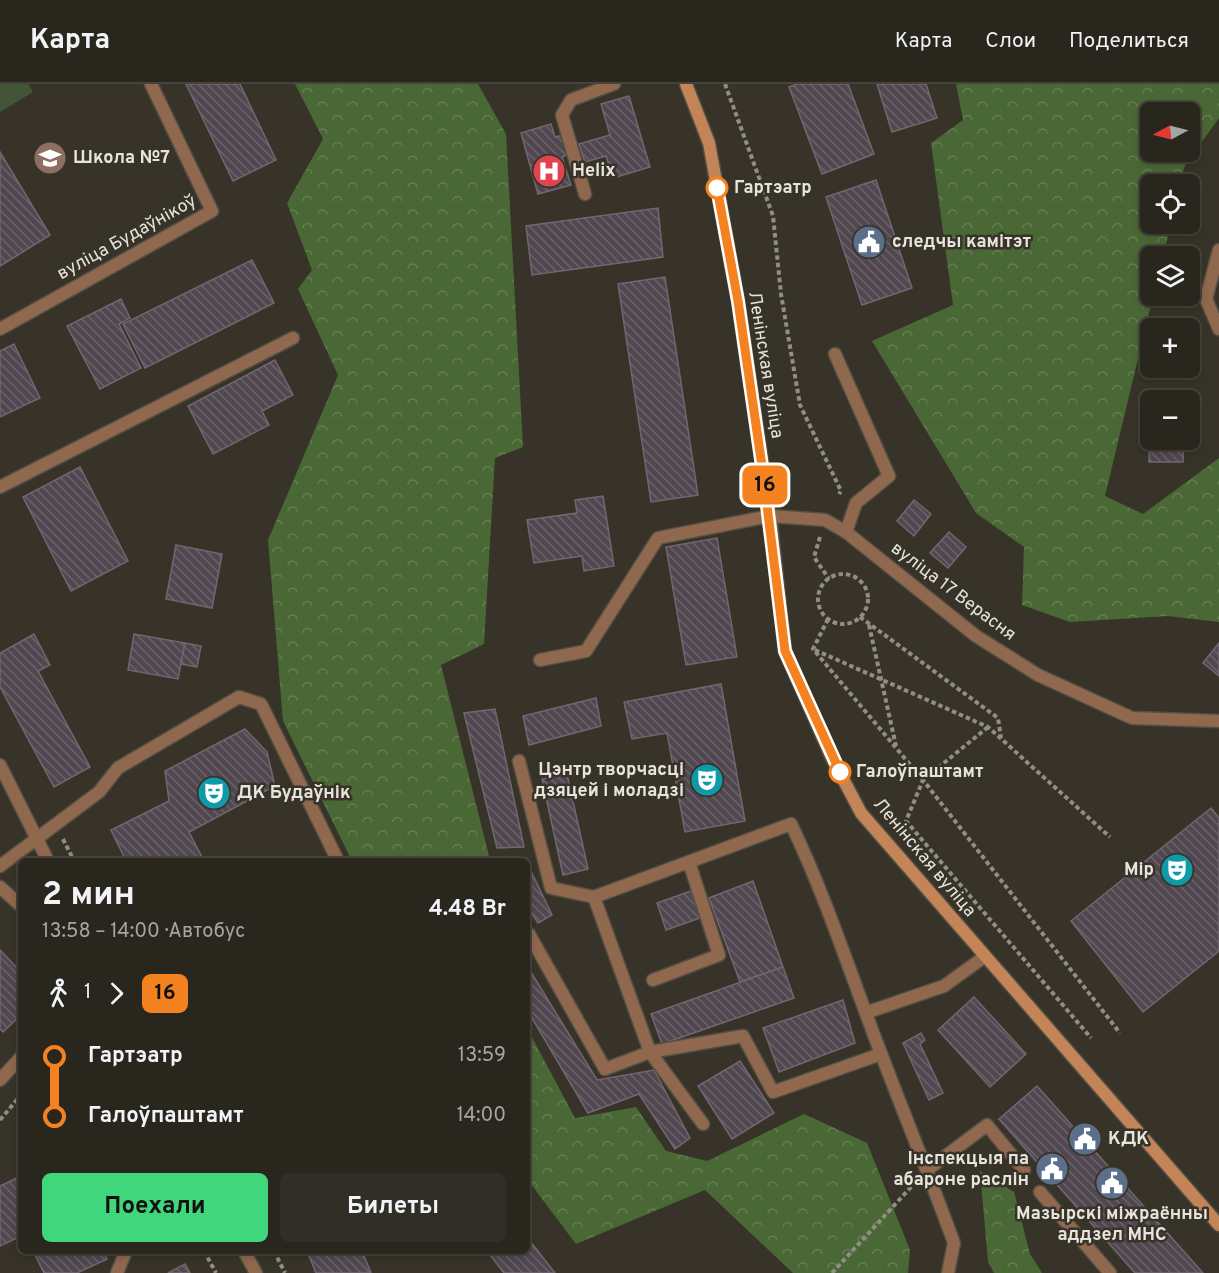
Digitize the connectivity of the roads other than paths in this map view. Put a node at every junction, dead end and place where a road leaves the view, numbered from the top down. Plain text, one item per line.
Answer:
1 (152, 84) edge
2 (614, 84) edge
3 (686, 84) edge
4 (585, 194) dead end
5 (1219, 250) edge
6 (0, 329) edge
7 (1219, 329) edge
8 (293, 338) dead end
9 (835, 354) dead end
10 (0, 487) edge
11 (770, 516) junction
12 (846, 532) junction
13 (540, 660) dead end
14 (1219, 722) edge
15 (519, 761) dead end
16 (0, 765) edge
17 (37, 836) junction
18 (47, 858) edge
19 (337, 858) edge
20 (689, 862) junction
21 (0, 866) edge
22 (0, 887) edge
23 (594, 897) junction
24 (18, 903) edge
25 (530, 936) edge
26 (984, 957) junction
27 (653, 980) dead end
28 (867, 1012) junction
29 (650, 1052) junction
30 (881, 1054) junction
31 (18, 1060) edge
32 (0, 1080) edge
33 (703, 1124) dead end
34 (927, 1170) junction
35 (1024, 1170) dead end
36 (1040, 1192) dead end
37 (1219, 1225) edge
38 (125, 1254) edge
39 (246, 1254) edge
40 (117, 1273) edge
41 (256, 1273) edge
42 (948, 1273) edge
43 (1110, 1273) edge

1 - 6 street, вуліца Будаўнікоў
2 - 4 street
3 - 11 main road, Ленінская вуліца
5 - 7 street
8 - 10 street
9 - 12 street
11 - 12 street, вуліца 17 Верасня
11 - 13 street, вуліца 17 Верасня
11 - 26 main road, Ленінская вуліца
12 - 14 street, вуліца 17 Верасня
15 - 23 street
16 - 17 street
17 - 18 street
17 - 19 street
17 - 21 street
20 - 23 street
20 - 27 street
20 - 28 street
22 - 24 street
23 - 29 street
25 - 29 street
26 - 28 street
26 - 37 main road, Ленінская вуліца
28 - 30 street
29 - 30 street
29 - 33 street
30 - 34 street
31 - 32 street
34 - 35 street
34 - 42 street
36 - 43 street
38 - 40 street
39 - 41 street

